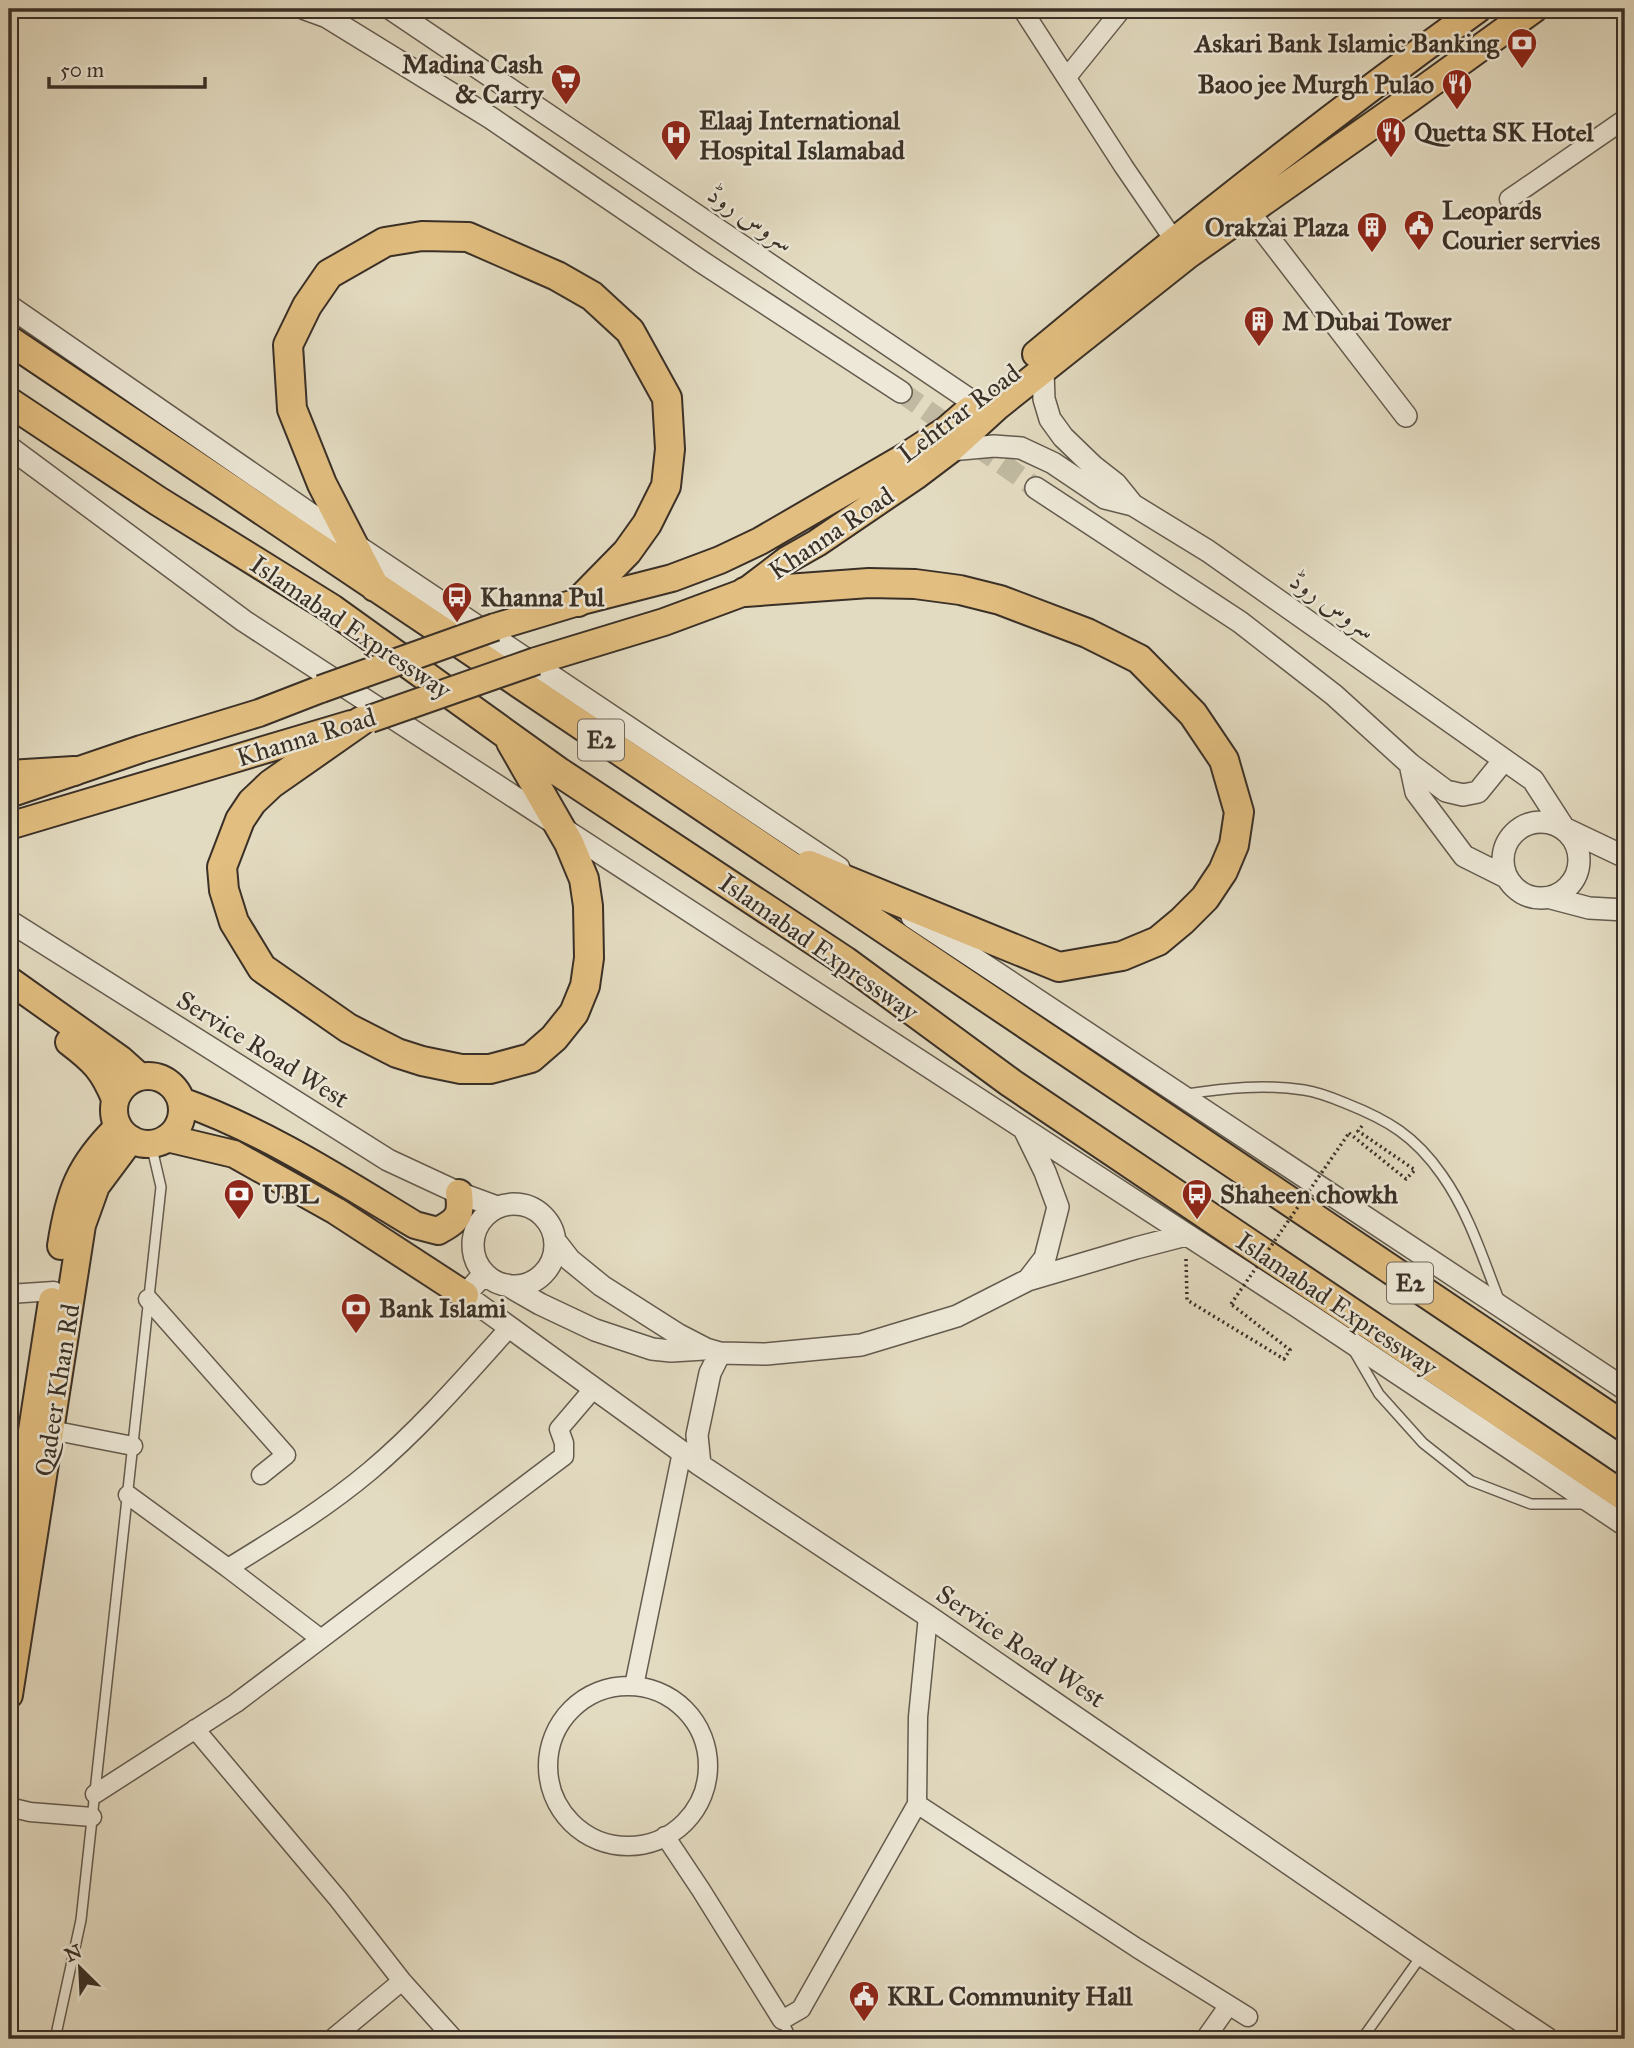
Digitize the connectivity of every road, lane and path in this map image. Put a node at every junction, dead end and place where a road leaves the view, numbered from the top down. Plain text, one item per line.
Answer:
1 (305, 9) edge
2 (391, 9) edge
3 (1022, 9) edge
4 (1122, 9) edge
5 (1478, 9) edge
6 (1534, 9) edge
7 (1067, 77) junction
8 (1625, 119) edge
9 (1509, 199) dead end
10 (1249, 212) junction
11 (1174, 240) junction
12 (9, 306) edge
13 (9, 340) edge
14 (1043, 371) junction
15 (901, 392) tunnel mouth
16 (9, 402) edge
17 (976, 404) junction
18 (1406, 416) dead end
19 (9, 447) edge
20 (950, 450) junction
21 (1036, 488) tunnel mouth
22 (1133, 505) junction
23 (354, 544) junction
24 (376, 588) junction
25 (746, 592) junction
26 (578, 602) junction
27 (321, 689) joint
28 (365, 720) junction
29 (508, 735) junction
30 (1504, 760) junction
31 (1410, 764) junction
32 (74, 771) junction
33 (9, 775) edge
34 (9, 794) edge
35 (557, 825) junction
36 (9, 826) edge
37 (1564, 828) junction
38 (749, 839) junction
39 (1625, 858) edge
40 (1506, 877) junction
41 (880, 895) junction
42 (1551, 898) junction
43 (1625, 910) edge
44 (9, 921) edge
45 (9, 980) edge
46 (9, 999) edge
47 (140, 1077) junction
48 (1182, 1095) junction
49 (115, 1099) junction
50 (181, 1101) junction
51 (1371, 1114) junction
52 (1024, 1129) junction
53 (142, 1137) junction
54 (459, 1193) junction
55 (497, 1207) junction
56 (1186, 1236) junction
57 (555, 1242) junction
58 (484, 1274) junction
59 (1028, 1280) junction
60 (507, 1285) junction
61 (54, 1291) junction
62 (9, 1294) edge
63 (465, 1295) junction
64 (148, 1299) junction
65 (1503, 1308) junction
66 (509, 1328) junction
67 (1348, 1341) junction
68 (713, 1351) junction
69 (594, 1388) junction
70 (1625, 1390) edge
71 (1625, 1427) edge
72 (51, 1430) junction
73 (133, 1446) junction
74 (682, 1451) junction
75 (700, 1465) junction
76 (261, 1475) dead end
77 (128, 1495) junction
78 (1625, 1497) edge
79 (1593, 1504) junction
80 (1625, 1525) edge
81 (228, 1568) junction
82 (9, 1580) edge
83 (928, 1616) junction
84 (321, 1639) junction
85 (634, 1686) junction
86 (9, 1695) edge
87 (195, 1729) junction
88 (95, 1794) junction
89 (917, 1804) junction
90 (9, 1807) edge
91 (92, 1817) junction
92 (664, 1836) junction
93 (1422, 1955) junction
94 (402, 1981) junction
95 (1228, 2005) junction
96 (1248, 2017) dead end
97 (782, 2020) junction
98 (55, 2039) edge
99 (332, 2039) edge
100 (454, 2039) edge
101 (792, 2039) edge
102 (1205, 2039) edge
103 (1362, 2039) edge
104 (1548, 2039) edge

1 - 15 street
2 - 17 street, سروس روڈ
3 - 7 street
4 - 7 street
5 - 11 main road, Lehtrar Road
6 - 10 main road, Khanna Road
7 - 11 street
8 - 9 street
10 - 14 main road, Khanna Road
10 - 18 street
11 - 17 main road, Lehtrar Road
12 - 23 street
13 - 24 highway, Islamabad Expressway / E2
14 - 20 main road, Khanna Road
14 - 22 street, سروس روڈ
16 - 29 highway, Islamabad Expressway / E2
17 - 26 main road, Lehtrar Road
19 - 35 street
20 - 22 street
20 - 25 main road, Khanna Road
21 - 31 street
22 - 30 street, سروس روڈ
23 - 24 highway
23 - 26 highway
23 - 41 street
24 - 38 highway, Islamabad Expressway / E2
25 - 28 main road, Khanna Road, bridge
25 - 41 highway
26 - 27 main road, Lehtrar Road, bridge
27 - 32 main road, Khanna Road
28 - 35 highway
28 - 36 main road, Khanna Road
29 - 35 highway
29 - 78 highway, Islamabad Expressway / E2
30 - 31 street
30 - 37 street, سروس روڈ
31 - 40 street
32 - 33 highway
32 - 34 main road, Khanna Road
35 - 52 street
37 - 39 street
37 - 40 street
37 - 42 street
38 - 41 highway
38 - 71 highway, Islamabad Expressway / E2
40 - 42 street
41 - 48 street
42 - 43 street
44 - 54 street, Service Road West
45 - 47 main road
46 - 49 main road
47 - 49 main road
47 - 50 main road
48 - 51 lane
48 - 65 street
49 - 53 main road
50 - 53 main road
50 - 54 main road
51 - 56 path, bridge
51 - 65 lane
52 - 56 street
52 - 59 street
53 - 61 main road, Qadeer Khan Rd
53 - 63 main road
53 - 64 lane
53 - 72 main road, Qadeer Khan Rd
54 - 55 street, Service Road West
55 - 57 street
55 - 58 street
56 - 59 street
56 - 67 street
57 - 60 street
57 - 68 street
58 - 60 street
58 - 63 street
59 - 68 street
60 - 68 street
61 - 62 street
61 - 82 main road, Qadeer Khan Rd
63 - 66 street, Service Road West
64 - 73 lane
64 - 76 street
65 - 70 street
66 - 69 street, Service Road West
66 - 81 street
67 - 79 street
67 - 79 lane
68 - 75 street
69 - 74 street, Service Road West
69 - 84 street
72 - 73 street
72 - 86 main road, Qadeer Khan Rd
73 - 77 lane
74 - 75 street, Service Road West
74 - 85 street
75 - 83 street, Service Road West
77 - 81 street
77 - 88 lane
79 - 80 street
81 - 84 street
83 - 89 street
83 - 93 street, Service Road West
84 - 87 street
85 - 92 street
85 - 92 street
87 - 88 street
87 - 94 street
88 - 91 lane
89 - 95 street
89 - 97 street
90 - 91 street
91 - 98 lane
92 - 97 street
93 - 103 lane
93 - 104 street, Service Road West
94 - 99 street
94 - 100 street
95 - 96 street
95 - 102 street
97 - 101 lane

